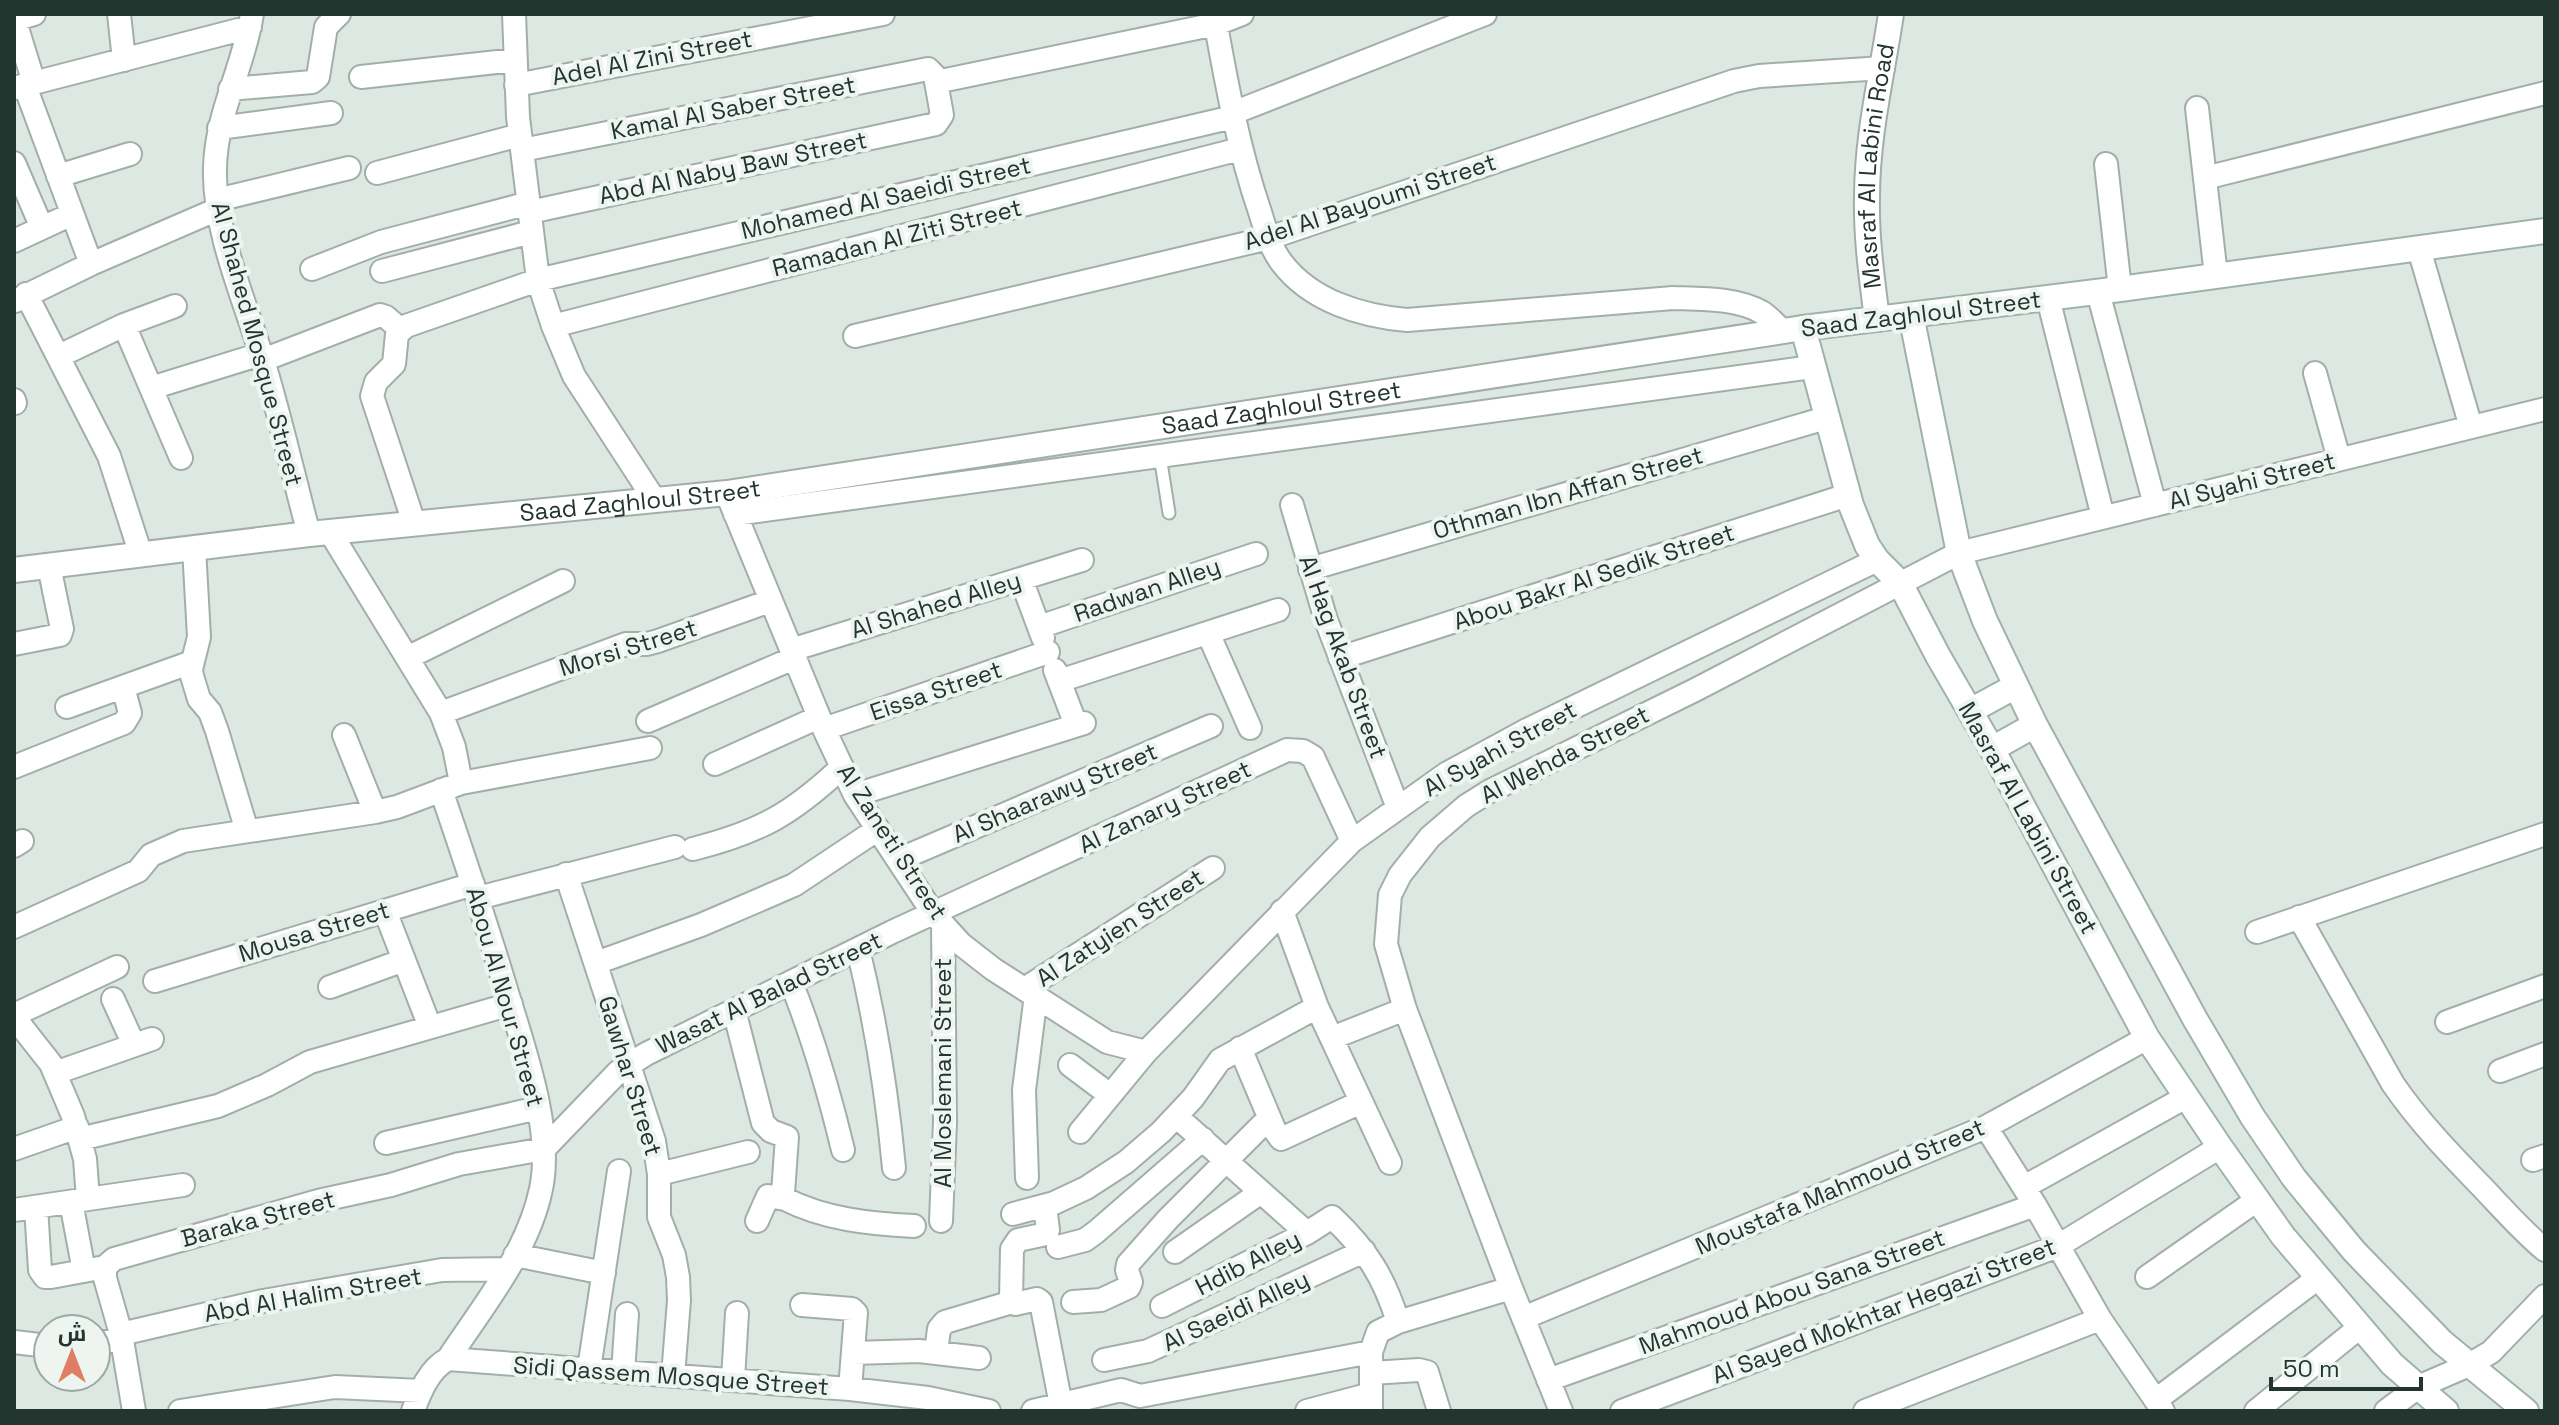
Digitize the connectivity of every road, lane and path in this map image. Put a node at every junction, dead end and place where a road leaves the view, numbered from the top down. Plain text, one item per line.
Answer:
1 (34, 14) edge
2 (119, 14) edge
3 (339, 14) edge
4 (514, 14) edge
5 (883, 14) edge
6 (1242, 14) edge
7 (1485, 14) edge
8 (1891, 14) edge
9 (14, 19) edge
10 (1215, 19) edge
11 (251, 21) edge
12 (124, 60) junction
13 (515, 60) junction
14 (1883, 68) junction
15 (361, 77) dead end
16 (936, 82) junction
17 (516, 85) junction
18 (24, 86) edge
19 (230, 89) junction
20 (2545, 93) edge
21 (2197, 108) dead end
22 (331, 113) dead end
23 (1233, 115) junction
24 (219, 128) junction
25 (521, 143) junction
26 (1240, 149) junction
27 (130, 154) dead end
28 (14, 163) edge
29 (2106, 164) dead end
30 (349, 168) dead end
31 (377, 173) dead end
32 (58, 176) junction
33 (2205, 178) junction
34 (217, 205) junction
35 (72, 214) junction
36 (530, 216) junction
37 (42, 228) junction
38 (2545, 231) edge
39 (1269, 238) junction
40 (14, 241) edge
41 (2419, 249) junction
42 (91, 264) junction
43 (312, 269) dead end
44 (382, 271) dead end
45 (2216, 276) junction
46 (538, 280) junction
47 (2109, 291) junction
48 (20, 298) edge
49 (2048, 298) junction
50 (175, 306) dead end
51 (1911, 315) junction
52 (1877, 319) junction
53 (124, 325) junction
54 (553, 326) junction
55 (400, 329) junction
56 (1793, 330) junction
57 (855, 336) dead end
58 (59, 356) junction
59 (262, 357) junction
60 (1812, 367) junction
61 (2315, 373) dead end
62 (151, 388) junction
63 (2545, 409) edge
64 (1826, 418) junction
65 (2471, 427) junction
66 (1160, 456) junction
67 (181, 458) dead end
68 (2339, 459) junction
69 (1848, 495) junction
70 (654, 499) junction
71 (731, 504) junction
72 (1292, 505) dead end
73 (2155, 505) junction
74 (1169, 513) dead end
75 (2103, 517) junction
76 (414, 523) junction
77 (320, 533) junction
78 (194, 548) junction
79 (1959, 553) junction
80 (1256, 554) dead end
81 (141, 555) junction
82 (1082, 560) dead end
83 (1877, 560) junction
84 (49, 566) junction
85 (1310, 569) junction
86 (14, 570) edge
87 (1021, 579) junction
88 (563, 581) dead end
89 (1900, 583) junction
90 (770, 601) junction
91 (1278, 610) dead end
92 (1039, 627) junction
93 (1208, 633) junction
94 (14, 644) edge
95 (1048, 652) junction
96 (792, 654) junction
97 (1678, 656) junction
98 (409, 657) junction
99 (1340, 658) junction
100 (192, 662) junction
101 (1059, 681) junction
102 (2016, 686) junction
103 (123, 687) junction
104 (1695, 690) junction
105 (67, 707) dead end
106 (1970, 711) junction
107 (441, 713) junction
108 (648, 721) dead end
109 (821, 723) junction
110 (2035, 725) junction
111 (1211, 726) dead end
112 (1250, 728) dead end
113 (344, 735) dead end
114 (650, 748) dead end
115 (1992, 749) junction
116 (715, 764) dead end
117 (14, 767) edge
118 (842, 767) junction
119 (451, 786) junction
120 (855, 795) junction
121 (1398, 808) junction
122 (375, 812) junction
123 (878, 829) junction
124 (247, 831) junction
125 (2545, 834) edge
126 (1352, 841) junction
127 (898, 860) junction
128 (1213, 868) dead end
129 (566, 874) junction
130 (476, 891) junction
131 (385, 911) junction
132 (1282, 911) junction
133 (2299, 917) junction
134 (938, 919) junction
135 (14, 927) edge
136 (2257, 932) dead end
137 (858, 949) junction
138 (404, 960) junction
139 (596, 963) junction
140 (117, 967) dead end
141 (155, 981) dead end
142 (791, 982) junction
143 (2545, 986) edge
144 (330, 987) dead end
145 (1031, 992) junction
146 (113, 999) dead end
147 (511, 1004) junction
148 (1317, 1007) junction
149 (1405, 1009) junction
150 (734, 1010) junction
151 (14, 1016) edge
152 (2447, 1022) dead end
153 (430, 1027) junction
154 (1332, 1038) junction
155 (2147, 1038) junction
156 (1240, 1048) junction
157 (1146, 1052) junction
158 (2545, 1054) edge
159 (629, 1064) junction
160 (1070, 1065) dead end
161 (2500, 1071) dead end
162 (55, 1073) junction
163 (1110, 1095) junction
164 (2186, 1097) junction
165 (1361, 1102) junction
166 (538, 1108) junction
167 (1176, 1116) junction
168 (1269, 1118) junction
169 (1986, 1127) junction
170 (1080, 1132) dead end
171 (78, 1133) junction
172 (1203, 1139) junction
173 (386, 1143) dead end
174 (2220, 1147) junction
175 (14, 1149) edge
176 (544, 1149) junction
177 (843, 1150) dead end
178 (748, 1152) dead end
179 (1228, 1161) junction
180 (1390, 1163) dead end
181 (894, 1168) dead end
182 (619, 1171) dead end
183 (659, 1174) junction
184 (1027, 1178) dead end
185 (183, 1185) dead end
186 (1261, 1192) junction
187 (2030, 1196) junction
188 (785, 1199) junction
189 (79, 1200) junction
190 (2257, 1200) junction
191 (1045, 1206) junction
192 (25, 1208) edge
193 (1013, 1214) dead end
194 (757, 1221) dead end
195 (941, 1221) dead end
196 (914, 1226) dead end
197 (1307, 1233) junction
198 (2058, 1246) junction
199 (1058, 1247) dead end
200 (2545, 1250) edge
201 (1364, 1251) junction
202 (1175, 1252) dead end
203 (510, 1262) junction
204 (95, 1269) junction
205 (604, 1273) junction
206 (2147, 1277) dead end
207 (2318, 1278) junction
208 (1511, 1288) junction
209 (2545, 1296) edge
210 (1012, 1302) junction
211 (1073, 1302) dead end
212 (802, 1305) dead end
213 (1162, 1306) dead end
214 (737, 1313) dead end
215 (627, 1314) dead end
216 (1523, 1318) junction
217 (2100, 1319) junction
218 (1398, 1322) junction
219 (2360, 1327) junction
220 (122, 1337) junction
221 (112, 1339) edge
222 (936, 1352) junction
223 (853, 1353) junction
224 (979, 1358) dead end
225 (448, 1359) junction
226 (1104, 1360) dead end
227 (2469, 1365) junction
228 (589, 1369) junction
229 (623, 1372) junction
230 (673, 1376) junction
231 (733, 1379) junction
232 (1548, 1380) junction
233 (1371, 1383) edge
234 (2418, 1387) junction
235 (850, 1389) junction
236 (1127, 1400) edge
237 (417, 1401) edge
238 (1061, 1405) junction
239 (2161, 1408) edge
240 (134, 1411) edge
241 (180, 1411) edge
242 (989, 1411) edge
243 (1033, 1411) edge
244 (1307, 1411) edge
245 (1439, 1411) edge
246 (1561, 1411) edge
247 (1622, 1411) edge
248 (1865, 1411) edge
249 (2256, 1411) edge
250 (2386, 1411) edge
251 (2446, 1411) edge
252 (2526, 1411) edge

1 - 9 street
2 - 12 street
3 - 19 street
4 - 13 street
5 - 17 street, Adel Al Zini Street
6 - 10 street, Kamal Al Saber Street
7 - 23 street, Mohamed Al Saeidi Street
8 - 14 main road, Masraf Al Labini Road
9 - 18 street
10 - 16 street, Kamal Al Saber Street
10 - 23 street
11 - 12 street
11 - 19 street, Al Shahed Mosque Street
12 - 18 street
13 - 15 street
13 - 17 street
14 - 39 street, Adel Al Bayoumi Street
14 - 52 main road, Masraf Al Labini Road
16 - 25 street, Kamal Al Saber Street
16 - 36 street, Abd Al Naby Baw Street
17 - 25 street
18 - 32 street
19 - 24 street, Al Shahed Mosque Street
20 - 33 street
21 - 33 street
22 - 24 street
23 - 26 street
23 - 46 street, Mohamed Al Saeidi Street
24 - 34 street, Al Shahed Mosque Street
25 - 31 street
25 - 36 street
26 - 39 street
26 - 54 street, Ramadan Al Ziti Street
27 - 32 street
28 - 37 street
29 - 47 street
30 - 34 street
32 - 35 street
33 - 45 street
34 - 42 street
34 - 59 street, Al Shahed Mosque Street
35 - 37 street
35 - 42 street
36 - 43 street
36 - 44 street
36 - 46 street
37 - 40 street
38 - 41 main road, Saad Zaghloul Street
39 - 56 street
39 - 57 street, Adel Al Bayoumi Street
41 - 45 main road, Saad Zaghloul Street
41 - 65 street
42 - 48 street
45 - 47 main road, Saad Zaghloul Street
46 - 54 street
46 - 55 street, Mohamed Al Saeidi Street
47 - 49 main road, Saad Zaghloul Street
47 - 73 street
48 - 58 street
49 - 51 main road, Saad Zaghloul Street
49 - 75 street
50 - 53 street
51 - 52 main road, Saad Zaghloul Street
51 - 79 main road, Masraf Al Labini Street
52 - 56 main road, Saad Zaghloul Street
53 - 58 street
53 - 62 street
54 - 70 street
55 - 59 street
55 - 76 street
56 - 60 main road, Masraf Al Labini Street
56 - 71 main road, Saad Zaghloul Street
58 - 81 street
59 - 62 street
59 - 77 street, Al Shahed Mosque Street
60 - 64 main road, Masraf Al Labini Street
60 - 66 street, Saad Zaghloul Street
61 - 68 street
62 - 67 street
63 - 65 street, Al Syahi Street
64 - 69 main road, Masraf Al Labini Street
64 - 85 street, Othman Ibn Affan Street
65 - 68 street, Al Syahi Street
66 - 71 street, Saad Zaghloul Street
66 - 74 lane
68 - 73 street, Al Syahi Street
69 - 83 main road, Masraf Al Labini Street
69 - 99 street, Abou Bakr Al Sedik Street
70 - 71 main road, Saad Zaghloul Street
70 - 76 main road, Saad Zaghloul Street
71 - 90 street, Al Zaneti Street
72 - 85 street, Al Hag Akab Street
73 - 75 street, Al Syahi Street
75 - 79 street, Al Syahi Street
76 - 77 main road, Saad Zaghloul Street
77 - 78 main road, Saad Zaghloul Street
77 - 98 street, Abou Al Nour Street
78 - 81 main road, Saad Zaghloul Street
78 - 100 street
79 - 89 street, Al Wehda Street
79 - 102 main road, Masraf Al Labini Street
80 - 92 street, Radwan Alley
81 - 84 main road, Saad Zaghloul Street
82 - 87 street, Al Shahed Alley
83 - 89 main road, Masraf Al Labini Street
83 - 97 street, Al Syahi Street
84 - 86 main road, Saad Zaghloul Street
84 - 94 street
85 - 99 street, Al Hag Akab Street
87 - 92 street
87 - 96 street, Al Shahed Alley
88 - 98 street
89 - 104 street, Al Wehda Street
89 - 106 main road, Masraf Al Labini Street
90 - 96 street, Al Zaneti Street
90 - 107 street, Morsi Street
91 - 93 street
92 - 95 street
93 - 101 street
93 - 112 street
95 - 101 street
95 - 109 street, Eissa Street
96 - 108 street, Al Shahed Alley
96 - 109 street, Al Zaneti Street
97 - 104 street
97 - 121 street, Al Syahi Street
98 - 107 street, Abou Al Nour Street
99 - 121 street, Al Hag Akab Street
100 - 103 street
100 - 124 street
101 - 120 street
102 - 106 main road
102 - 110 main road, Masraf Al Labini Street
103 - 105 street
103 - 117 street
104 - 149 street, Al Wehda Street
106 - 115 main road, Masraf Al Labini Street
107 - 119 street, Abou Al Nour Street
109 - 116 street, Eissa Street
109 - 118 street, Al Zaneti Street
110 - 115 main road
110 - 227 main road, Masraf Al Labini Street
111 - 127 street, Al Shaarawy Street
113 - 122 street
114 - 119 street
115 - 155 main road, Masraf Al Labini Street
118 - 120 street, Al Zaneti Street
118 - 129 street, Mousa Street
119 - 122 street
119 - 130 street, Abou Al Nour Street
120 - 123 street, Al Zaneti Street
121 - 126 street, Al Syahi Street
122 - 124 street
123 - 127 street, Al Zaneti Street
123 - 139 street
124 - 135 street
125 - 133 street
126 - 132 street, Al Syahi Street
126 - 134 street, Al Zanary Street
127 - 134 street, Al Zaneti Street
128 - 145 street, Al Zatyien Street
129 - 130 street, Mousa Street
129 - 139 street, Gawhar Street
130 - 131 street, Mousa Street
130 - 147 street, Abou Al Nour Street
131 - 138 street
131 - 141 street, Mousa Street
132 - 148 street
132 - 157 street, Al Syahi Street
133 - 136 street
133 - 200 street
134 - 137 street, Wasat Al Balad Street
134 - 145 street, Al Zaneti Street
134 - 195 street, Al Moslemani Street
137 - 142 street, Wasat Al Balad Street
137 - 181 street
138 - 144 street
138 - 153 street
139 - 159 street, Gawhar Street
140 - 151 street
142 - 150 street, Wasat Al Balad Street
142 - 177 street
143 - 152 street
145 - 157 street, Al Zaneti Street
145 - 184 street
146 - 162 street
147 - 153 street
147 - 166 street, Abou Al Nour Street
148 - 154 street
148 - 156 street
149 - 154 street
149 - 208 street, Al Wehda Street
150 - 159 street, Wasat Al Balad Street
150 - 188 street
151 - 162 street
153 - 171 street
154 - 165 street
155 - 164 main road, Masraf Al Labini Street
155 - 169 street, Moustafa Mahmoud Street
156 - 167 street
156 - 168 street
157 - 163 street, Al Syahi Street
158 - 161 street
159 - 176 street, Wasat Al Balad Street
159 - 183 street, Gawhar Street
160 - 163 street
162 - 171 street
163 - 170 street, Al Syahi Street
164 - 174 main road, Masraf Al Labini Street
164 - 187 street, Mahmoud Abou Sana Street
165 - 168 street
165 - 180 street
166 - 173 street
166 - 176 street, Abou Al Nour Street
167 - 172 street
167 - 191 street
168 - 179 street
169 - 187 street
169 - 216 street, Moustafa Mahmoud Street
171 - 175 street
171 - 189 street
172 - 179 street
172 - 199 street
174 - 190 main road, Masraf Al Labini Street
174 - 198 street, Al Sayed Mokhtar Hegazi Street
176 - 203 street, Abou Al Nour Street
176 - 204 street, Baraka Street
178 - 183 street
179 - 186 street
179 - 211 street
182 - 205 street
183 - 230 street, Gawhar Street
185 - 189 street
186 - 197 street
186 - 202 street
187 - 198 street
187 - 232 street, Mahmoud Abou Sana Street
188 - 194 street
188 - 196 street
189 - 192 street
189 - 204 street
190 - 206 street
190 - 207 main road, Masraf Al Labini Street
191 - 193 street
191 - 210 street
192 - 204 street, Baraka Street
197 - 201 street, Hdib Alley
197 - 213 street, Hdib Alley
198 - 217 street
198 - 247 street, Al Sayed Mokhtar Hegazi Street
201 - 218 street
201 - 226 street, Al Saeidi Alley
203 - 205 street, Abd Al Halim Street
203 - 220 street, Abd Al Halim Street
203 - 225 street, Abou Al Nour Street
204 - 220 street
205 - 228 street
207 - 219 main road, Masraf Al Labini Street
207 - 239 street
208 - 216 street, Al Wehda Street
208 - 218 street
209 - 227 street
210 - 222 street
210 - 238 street
212 - 223 street
214 - 231 street
215 - 229 street
216 - 232 street, Al Wehda Street
217 - 239 street
217 - 248 street
218 - 233 street
219 - 234 main road, Masraf Al Labini Street
219 - 249 street
220 - 221 street, Abd Al Halim Street
220 - 240 street
222 - 223 street
222 - 224 street
223 - 235 street
225 - 228 street, Sidi Qassem Mosque Street
225 - 237 street, Abou Al Nour Street
227 - 234 street
227 - 252 main road, Masraf Al Labini Street
228 - 229 street, Sidi Qassem Mosque Street
229 - 230 street, Sidi Qassem Mosque Street
230 - 231 street, Sidi Qassem Mosque Street
231 - 235 street, Sidi Qassem Mosque Street
232 - 246 street, Al Wehda Street
233 - 236 street
233 - 244 street
233 - 245 street
234 - 250 street
234 - 251 main road, Masraf Al Labini Street
235 - 242 street, Sidi Qassem Mosque Street
236 - 238 street
237 - 241 street
238 - 243 street

